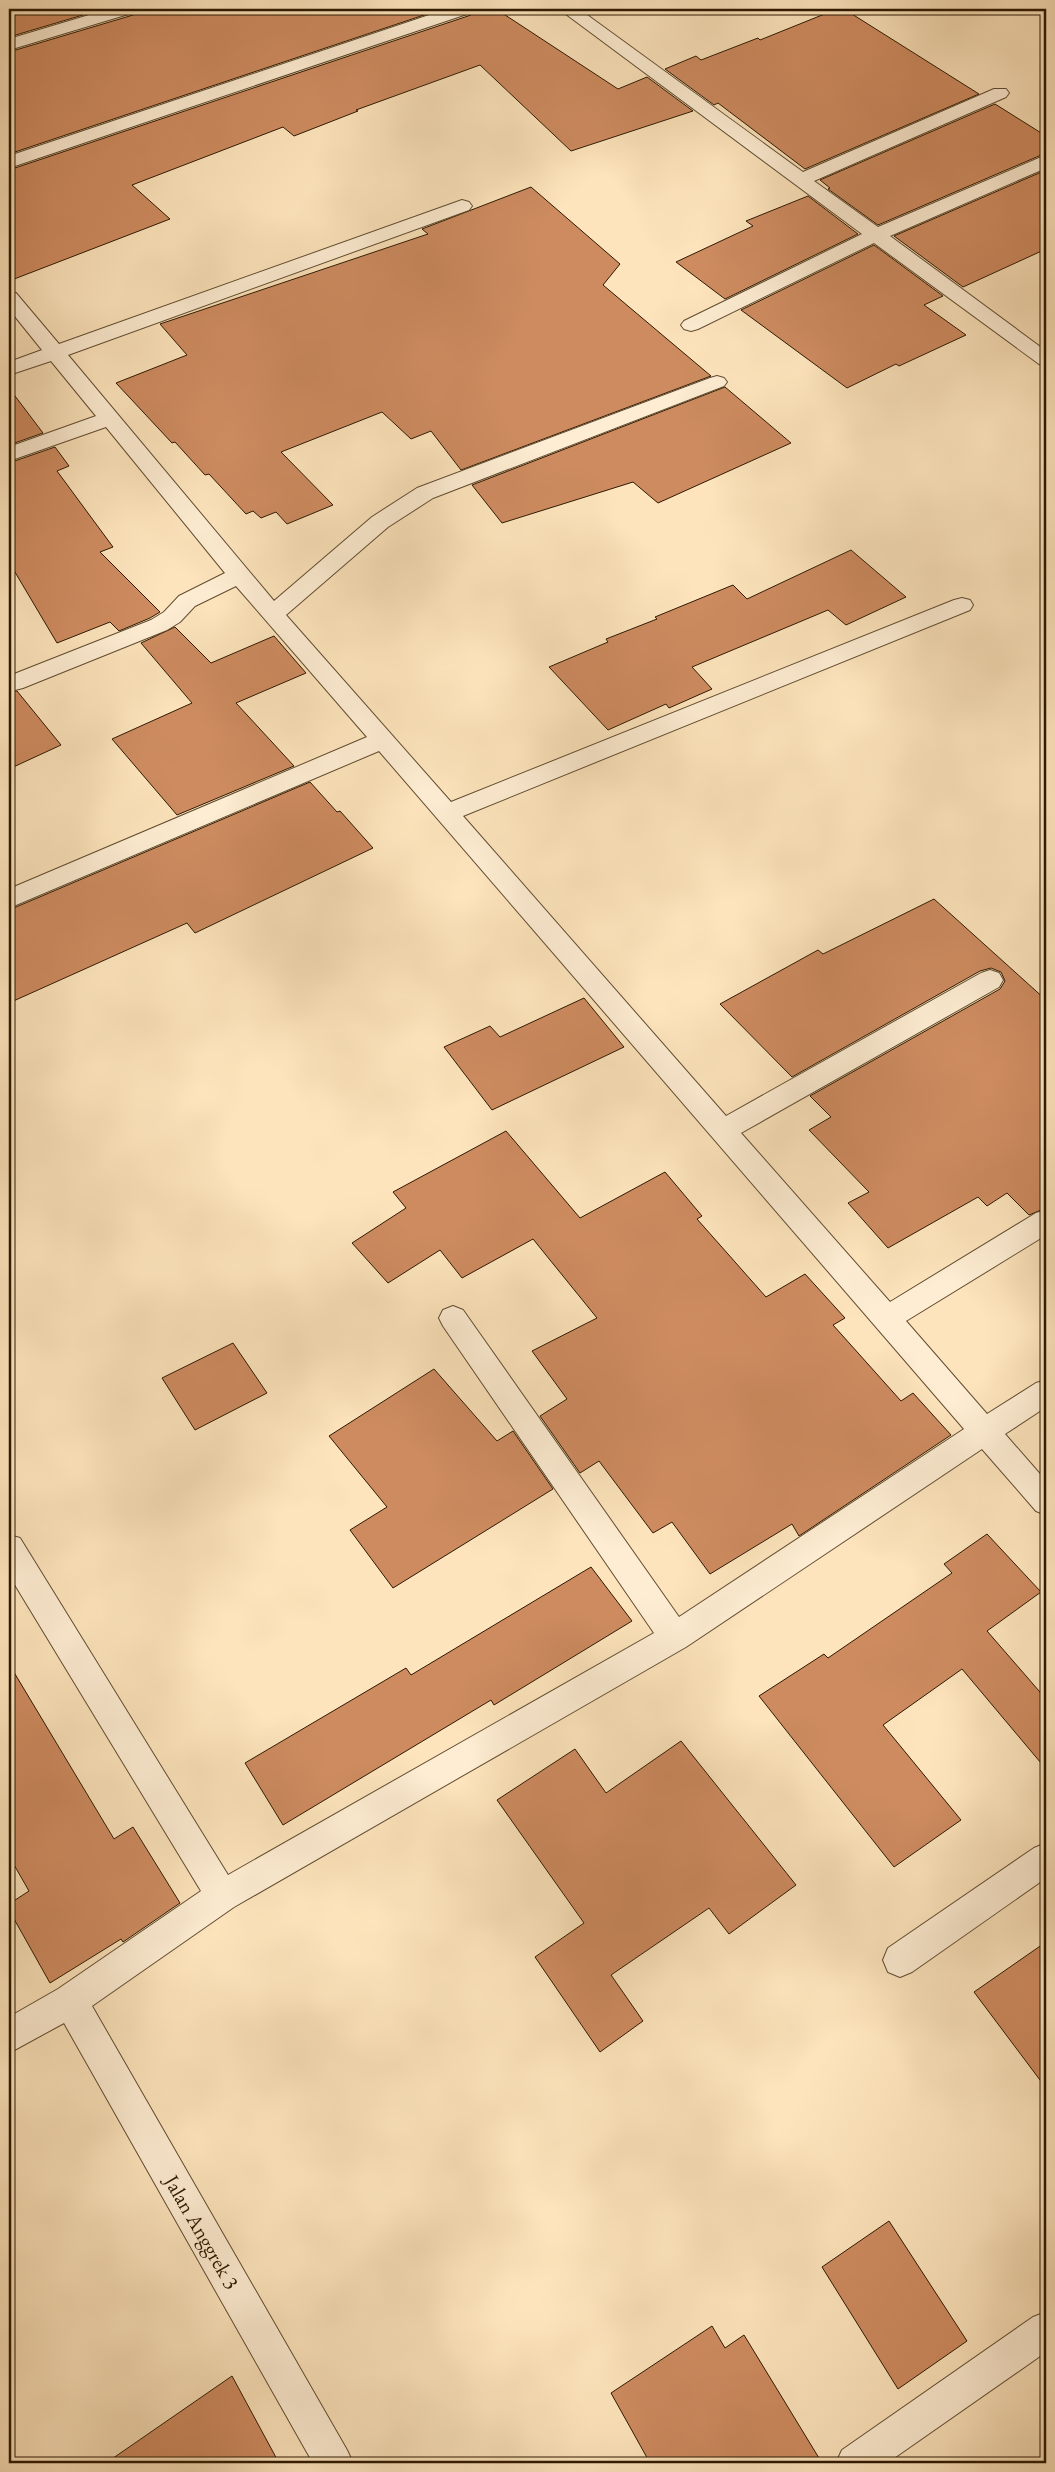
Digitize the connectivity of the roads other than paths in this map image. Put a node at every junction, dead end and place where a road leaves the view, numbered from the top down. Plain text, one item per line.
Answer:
1 (126, 9) edge
2 (464, 9) edge
3 (568, 9) edge
4 (9, 45) edge
5 (1000, 93) dead end
6 (1046, 161) edge
7 (9, 162) edge
8 (800, 180) junction
9 (462, 206) dead end
10 (876, 235) junction
11 (9, 297) edge
12 (691, 325) dead end
13 (56, 352) junction
14 (1046, 360) edge
15 (9, 369) edge
16 (717, 382) dead end
17 (109, 420) junction
18 (9, 454) edge
19 (242, 579) junction
20 (962, 605) dead end
21 (268, 608) junction
22 (15, 682) dead end
23 (382, 740) junction
24 (448, 813) junction
25 (9, 899) edge
26 (990, 980) dead end
27 (723, 1131) junction
28 (1046, 1221) edge
29 (453, 1318) dead end
30 (886, 1319) junction
31 (1046, 1392) edge
32 (986, 1430) junction
33 (1046, 1502) edge
34 (9, 1548) edge
35 (675, 1637) junction
36 (1046, 1860) edge
37 (222, 1896) junction
38 (900, 1960) dead end
39 (70, 2001) junction
40 (9, 2036) edge
41 (1046, 2330) edge
42 (334, 2463) edge
43 (855, 2463) edge

1 - 4 street
2 - 7 street
3 - 8 street
5 - 8 street
6 - 10 street
8 - 10 street
9 - 13 street
10 - 12 street
10 - 14 street
11 - 13 street
13 - 15 street
13 - 17 street
16 - 21 street
17 - 18 street
17 - 19 street
19 - 21 street
19 - 22 street
20 - 24 street
21 - 23 street
23 - 24 street
23 - 25 street
24 - 27 street
26 - 27 street
27 - 30 street
28 - 30 street
29 - 35 street
30 - 32 street
31 - 32 street
32 - 33 street
32 - 35 street
34 - 37 street
35 - 37 street
36 - 38 street
37 - 39 street
39 - 40 street
39 - 42 street, Jalan Anggrek 3
41 - 43 street

